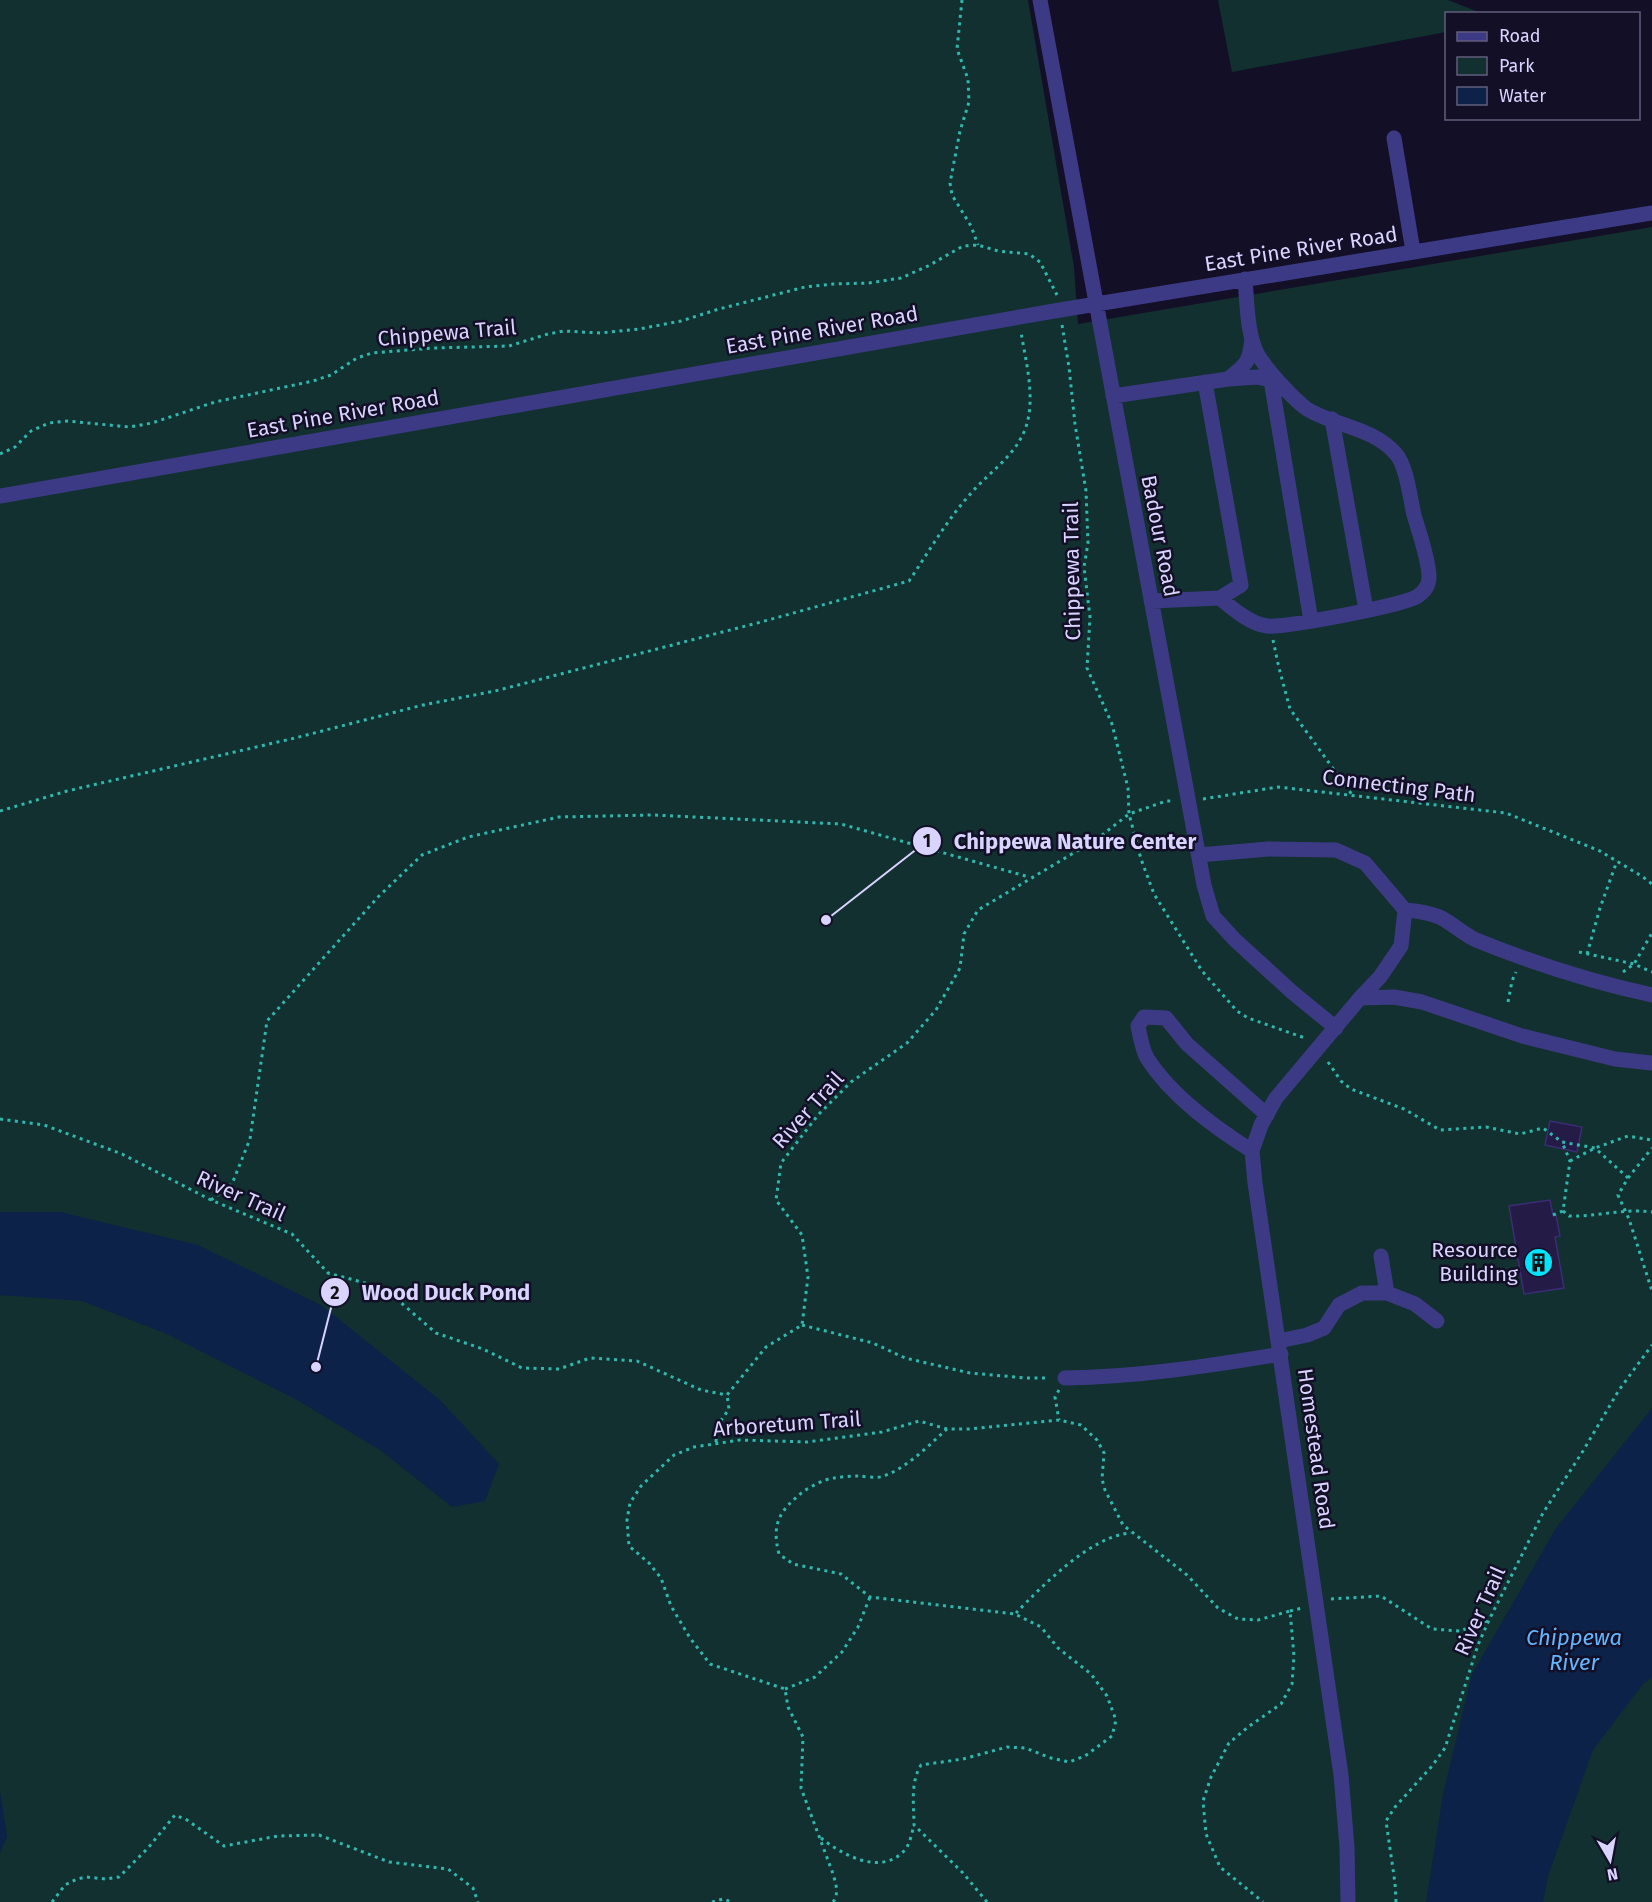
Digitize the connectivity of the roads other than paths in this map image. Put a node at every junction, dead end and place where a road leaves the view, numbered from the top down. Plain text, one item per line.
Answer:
1 (1040, 0) edge
2 (1394, 138) dead end
3 (1652, 213) edge
4 (1413, 252) junction
5 (1245, 279) junction
6 (1095, 303) junction
7 (1252, 339) junction
8 (1228, 379) junction
9 (1275, 381) junction
10 (1205, 382) junction
11 (1113, 396) junction
12 (1332, 419) junction
13 (0, 496) edge
14 (1220, 598) junction
15 (1151, 601) junction
16 (1366, 610) junction
17 (1311, 621) junction
18 (1199, 855) junction
19 (1405, 910) junction
20 (1652, 995) edge
21 (1360, 999) junction
22 (1336, 1028) junction
23 (1652, 1063) edge
24 (1267, 1116) junction
25 (1252, 1151) junction
26 (1381, 1256) dead end
27 (1387, 1293) junction
28 (1437, 1321) dead end
29 (1280, 1347) junction
30 (1065, 1377) road end
31 (1348, 1902) edge

1 - 6 street, Badour Road
2 - 4 street
3 - 4 street, East Pine River Road
4 - 5 street, East Pine River Road
5 - 6 street, East Pine River Road
5 - 7 street
6 - 11 street, Badour Road
6 - 13 street, East Pine River Road
7 - 8 street
7 - 9 street
8 - 9 street
8 - 10 street
9 - 12 street
9 - 17 street
10 - 11 street
10 - 14 street
11 - 15 street, Badour Road
12 - 16 street
12 - 16 street
14 - 15 street
14 - 17 street
15 - 18 street, Badour Road
16 - 17 street
18 - 19 street
18 - 22 street, Badour Road
19 - 20 street
19 - 21 street, Homestead Road
21 - 22 street, Homestead Road
21 - 23 street
22 - 24 street, Homestead Road
24 - 25 street, Homestead Road
24 - 25 street
25 - 29 street, Homestead Road
26 - 27 street
27 - 28 street
27 - 29 street
29 - 30 street
29 - 31 street, Homestead Road

